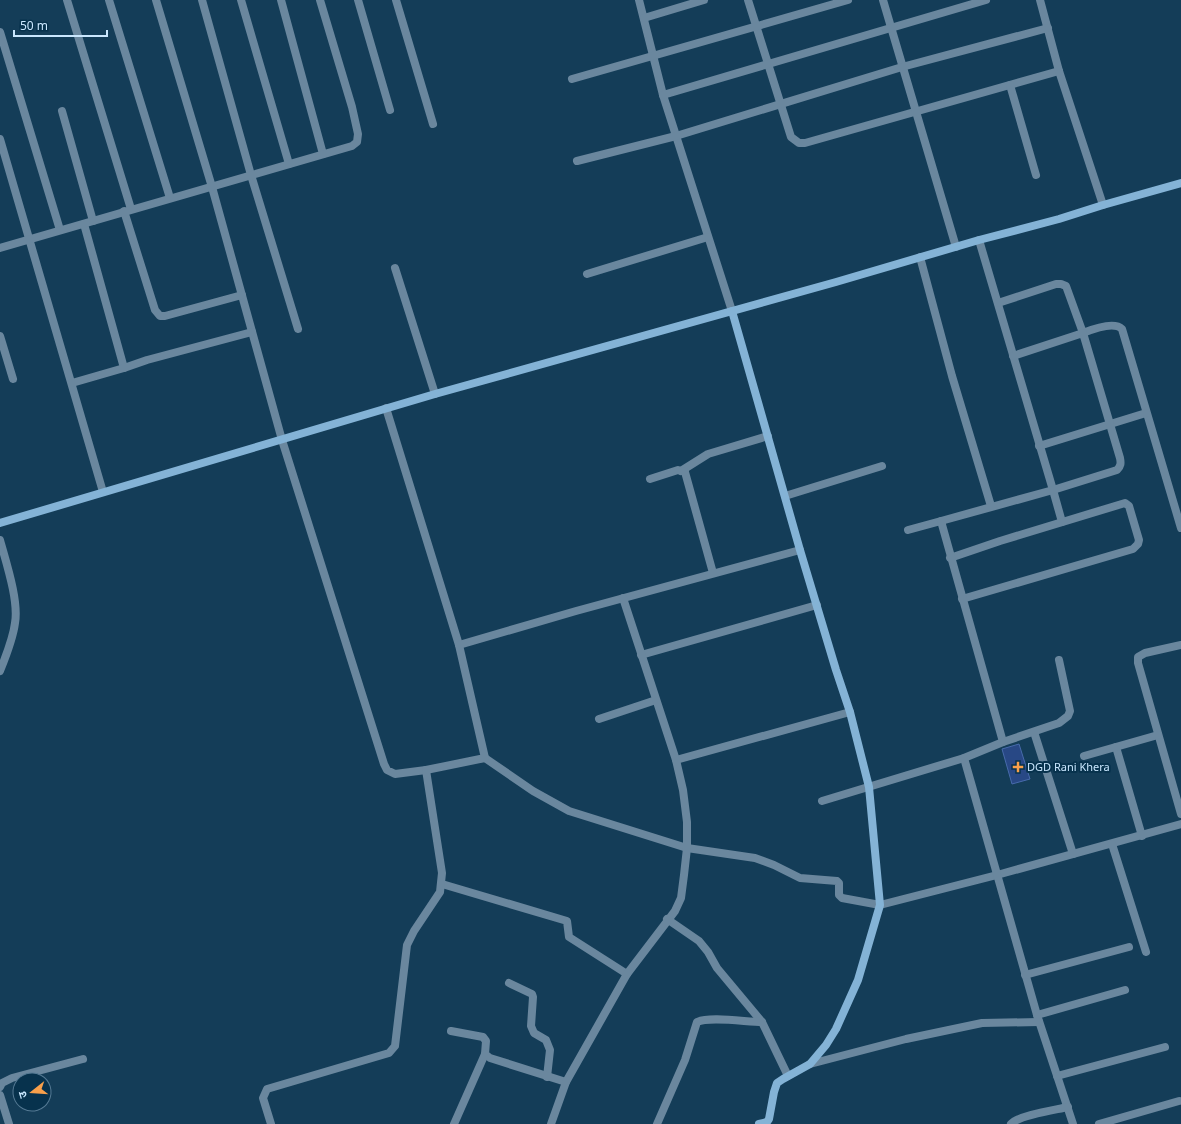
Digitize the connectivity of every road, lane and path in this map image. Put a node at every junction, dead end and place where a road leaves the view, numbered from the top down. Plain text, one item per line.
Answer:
1 (67, 0) edge
2 (109, 0) edge
3 (156, 0) edge
4 (202, 0) edge
5 (241, 0) edge
6 (281, 0) edge
7 (320, 0) edge
8 (358, 0) edge
9 (396, 0) edge
10 (639, 0) edge
11 (704, 0) edge
12 (748, 0) edge
13 (848, 0) edge
14 (882, 0) edge
15 (986, 0) edge
16 (1040, 0) edge
17 (644, 18) junction
18 (756, 26) junction
19 (891, 28) junction
20 (1048, 28) junction
21 (0, 32) edge
22 (653, 56) junction
23 (767, 64) junction
24 (902, 67) junction
25 (1059, 72) junction
26 (572, 79) dead end
27 (1010, 85) junction
28 (663, 95) junction
29 (782, 104) junction
30 (390, 110) dead end
31 (62, 111) dead end
32 (914, 111) junction
33 (433, 124) dead end
34 (676, 136) junction
35 (0, 139) edge
36 (323, 154) junction
37 (577, 161) dead end
38 (289, 164) junction
39 (251, 175) junction
40 (1036, 175) dead end
41 (1181, 183) edge
42 (212, 187) junction
43 (170, 198) junction
44 (1103, 205) junction
45 (127, 210) junction
46 (93, 221) junction
47 (84, 224) junction
48 (60, 230) junction
49 (708, 237) junction
50 (30, 239) junction
51 (979, 240) junction
52 (956, 247) junction
53 (0, 248) edge
54 (920, 256) junction
55 (395, 268) dead end
56 (587, 274) dead end
57 (242, 295) junction
58 (998, 303) junction
59 (732, 311) junction
60 (298, 329) dead end
61 (252, 332) junction
62 (1083, 333) junction
63 (0, 336) edge
64 (1013, 356) junction
65 (124, 368) junction
66 (13, 379) dead end
67 (72, 383) junction
68 (434, 394) junction
69 (386, 408) junction
70 (1146, 413) junction
71 (1110, 424) junction
72 (768, 436) junction
73 (282, 440) junction
74 (1040, 446) junction
75 (882, 466) dead end
76 (682, 471) junction
77 (650, 479) dead end
78 (1053, 490) junction
79 (103, 492) junction
80 (785, 496) junction
81 (991, 506) junction
82 (941, 521) junction
83 (1062, 522) junction
84 (0, 523) edge
85 (1181, 528) edge
86 (908, 530) dead end
87 (0, 540) edge
88 (800, 550) junction
89 (950, 558) junction
90 (713, 573) junction
91 (622, 598) junction
92 (962, 599) junction
93 (817, 605) junction
94 (459, 644) junction
95 (1181, 645) edge
96 (641, 655) junction
97 (1059, 660) dead end
98 (0, 671) edge
99 (656, 700) junction
100 (850, 712) junction
101 (599, 719) dead end
102 (1034, 732) junction
103 (1158, 735) junction
104 (1003, 742) junction
105 (1116, 747) junction
106 (1084, 756) dead end
107 (485, 758) junction
108 (964, 758) junction
109 (676, 760) junction
110 (426, 770) junction
111 (869, 787) junction
112 (822, 801) dead end
113 (1181, 814) edge
114 (1181, 824) edge
115 (1142, 836) junction
116 (1112, 844) junction
117 (687, 848) junction
118 (1073, 854) junction
119 (997, 875) junction
120 (442, 884) junction
121 (880, 905) junction
122 (667, 919) junction
123 (1129, 947) dead end
124 (1146, 952) dead end
125 (627, 974) junction
126 (1025, 975) junction
127 (509, 983) dead end
128 (1125, 990) dead end
129 (1038, 1018) junction
130 (762, 1022) junction
131 (451, 1031) dead end
132 (1165, 1047) dead end
133 (485, 1054) junction
134 (83, 1059) dead end
135 (810, 1064) junction
136 (788, 1076) junction
137 (1057, 1076) junction
138 (547, 1077) junction
139 (566, 1082) junction
140 (0, 1087) edge
141 (0, 1095) edge
142 (1179, 1101) dead end
143 (1068, 1107) junction
144 (9, 1124) edge
145 (271, 1124) edge
146 (454, 1124) edge
147 (551, 1124) edge
148 (657, 1124) edge
149 (759, 1124) edge
150 (764, 1124) edge
151 (1011, 1124) edge
152 (1073, 1124) edge
153 (1099, 1124) edge

1 - 45 street
2 - 43 street
3 - 42 street
4 - 39 street
5 - 38 street
6 - 36 street
7 - 36 street
8 - 30 street
9 - 33 street
10 - 17 street
11 - 17 street
12 - 18 street
13 - 18 street
14 - 19 street
15 - 19 street
16 - 20 street
17 - 22 street
18 - 22 street
18 - 23 street
19 - 23 street
19 - 24 street
20 - 24 street
20 - 25 street
21 - 48 street
22 - 26 street
22 - 28 street
23 - 28 street
23 - 29 street
24 - 29 street
24 - 32 street
25 - 27 street
25 - 44 street
27 - 32 street
27 - 40 street
28 - 34 street
29 - 32 street
29 - 34 street
31 - 46 street
32 - 52 street
34 - 37 street
34 - 49 street
35 - 50 street
36 - 38 street
38 - 39 street
39 - 42 street
39 - 60 street
41 - 44 main road
42 - 43 street
42 - 57 street
43 - 45 street
44 - 51 main road
45 - 46 street
45 - 57 street
46 - 47 street
47 - 48 street
47 - 65 street
48 - 50 street
49 - 56 street
49 - 59 street
50 - 53 street
50 - 67 street
51 - 52 main road
51 - 58 street
52 - 54 main road
54 - 59 main road
54 - 81 street
55 - 68 street
57 - 61 street
58 - 62 street
58 - 64 street
59 - 68 main road
59 - 72 main road
61 - 65 street
61 - 73 street
62 - 64 street
62 - 70 street
62 - 71 street
63 - 66 street
64 - 74 street
65 - 67 street
67 - 79 street
68 - 69 main road
69 - 73 main road
69 - 94 street
70 - 71 street
70 - 85 street
71 - 74 street
71 - 78 street
72 - 76 street
72 - 80 main road
73 - 79 main road
73 - 110 street
74 - 78 street
75 - 80 street
76 - 77 street
76 - 90 street
78 - 81 street
78 - 83 street
79 - 84 main road
80 - 88 main road
81 - 82 street
82 - 86 street
82 - 89 street
83 - 89 street
83 - 92 street
87 - 98 street
88 - 90 street
88 - 93 main road
89 - 92 street
90 - 91 street
91 - 94 street
91 - 96 street
92 - 104 street
93 - 96 street
93 - 100 main road
94 - 107 street
95 - 103 street
96 - 99 street
97 - 102 street
99 - 101 street
99 - 109 street
100 - 109 street
100 - 111 main road
102 - 104 street
102 - 118 street
103 - 105 street
103 - 113 street
104 - 108 street
105 - 106 street
105 - 115 street
107 - 110 street
107 - 117 street
108 - 111 street
108 - 119 street
109 - 117 street
110 - 120 street
111 - 112 street
111 - 121 main road
114 - 115 street
115 - 116 street
116 - 118 street
116 - 124 street
117 - 121 street
117 - 122 street
118 - 119 street
119 - 121 street
119 - 126 street
120 - 125 street
120 - 145 street
121 - 135 main road
122 - 125 street
122 - 130 street
123 - 126 street
125 - 139 street
126 - 129 street
127 - 138 street
128 - 129 street
129 - 135 street
129 - 137 street
130 - 136 street
130 - 148 street
131 - 133 street
132 - 137 street
133 - 138 street
133 - 146 street
134 - 140 street
135 - 136 main road
136 - 150 main road
137 - 143 street
138 - 139 street
139 - 147 street
141 - 144 street
142 - 153 street
143 - 151 street
143 - 152 street
149 - 150 main road

